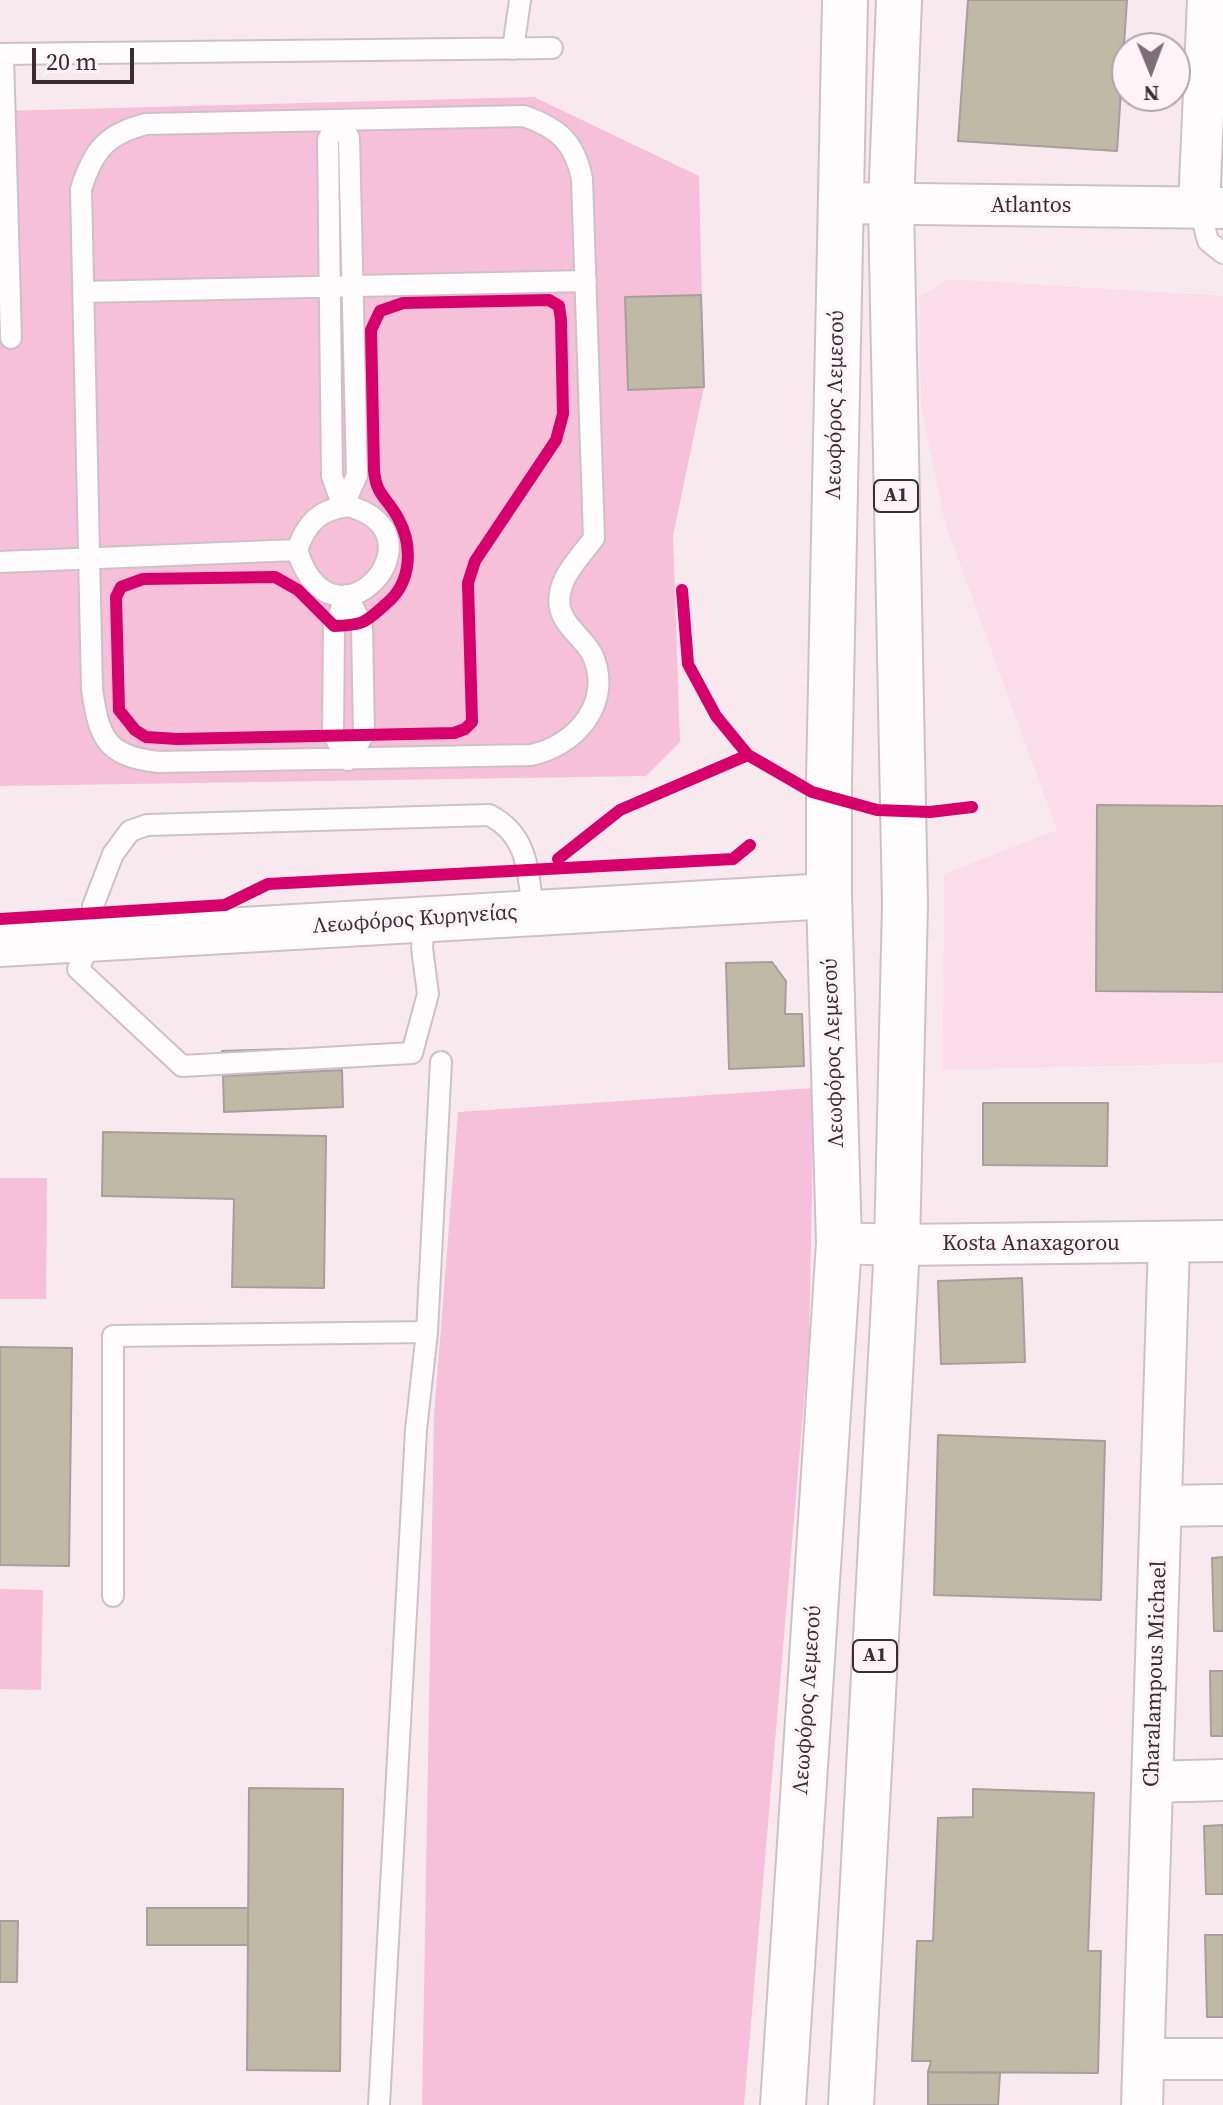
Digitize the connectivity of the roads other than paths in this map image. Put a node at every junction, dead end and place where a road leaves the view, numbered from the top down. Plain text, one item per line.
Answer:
1 (520, 0) edge
2 (845, 0) edge
3 (899, 0) edge
4 (1208, 0) edge
5 (552, 48) dead end
6 (513, 49) junction
7 (1, 54) edge
8 (338, 120) junction
9 (839, 203) junction
10 (891, 205) junction
11 (1211, 208) edge
12 (1223, 253) edge
13 (586, 281) junction
14 (329, 286) junction
15 (352, 286) junction
16 (83, 292) junction
17 (11, 338) dead end
18 (343, 507) junction
19 (297, 550) junction
20 (90, 558) junction
21 (0, 562) edge
22 (347, 595) junction
23 (348, 760) junction
24 (829, 896) junction
25 (533, 912) junction
26 (424, 921) junction
27 (93, 938) junction
28 (0, 944) edge
29 (441, 1062) dead end
30 (1223, 1241) edge
31 (839, 1243) junction
32 (1169, 1243) junction
33 (897, 1245) junction
34 (427, 1332) junction
35 (1223, 1505) edge
36 (1161, 1506) junction
37 (113, 1596) dead end
38 (1223, 1780) edge
39 (1152, 1782) junction
40 (1144, 2059) junction
41 (1223, 2059) edge
42 (379, 2105) edge
43 (783, 2105) edge
44 (851, 2105) edge
45 (1142, 2105) edge

1 - 6 lane
2 - 9 main road, Λεωφόρος Λεμεσού
3 - 10 main road, A1
4 - 11 street
5 - 6 lane
6 - 7 lane
7 - 17 lane
8 - 13 lane
8 - 14 lane
8 - 15 lane
8 - 16 lane
9 - 10 street, Atlantos
9 - 24 main road, Λεωφόρος Λεμεσού
10 - 11 street, Atlantos
10 - 33 main road, A1
11 - 12 lane
13 - 15 lane
13 - 23 lane
14 - 15 lane
14 - 16 lane
14 - 18 lane
15 - 18 lane
16 - 20 lane
18 - 19 lane
18 - 22 lane
19 - 20 lane
19 - 22 lane
20 - 21 lane
20 - 23 lane
22 - 23 lane
22 - 23 lane
24 - 25 main road, Λεωφόρος Κυρηνείας
24 - 31 main road, Λεωφόρος Λεμεσού
25 - 26 main road, Λεωφόρος Κυρηνείας
25 - 27 lane
26 - 27 main road, Λεωφόρος Κυρηνείας
26 - 27 lane
27 - 28 main road, Λεωφόρος Κυρηνείας
29 - 34 lane
30 - 32 street, Kosta Anaxagorou
31 - 33 street, Kosta Anaxagorou
31 - 43 main road, Λεωφόρος Λεμεσού
32 - 33 street, Kosta Anaxagorou
32 - 36 street, Charalampous Michael
33 - 44 main road, A1
34 - 37 lane
34 - 42 lane
35 - 36 street
36 - 39 street, Charalampous Michael
38 - 39 street
39 - 40 street, Charalampous Michael
40 - 41 street
40 - 45 street, Charalampous Michael

